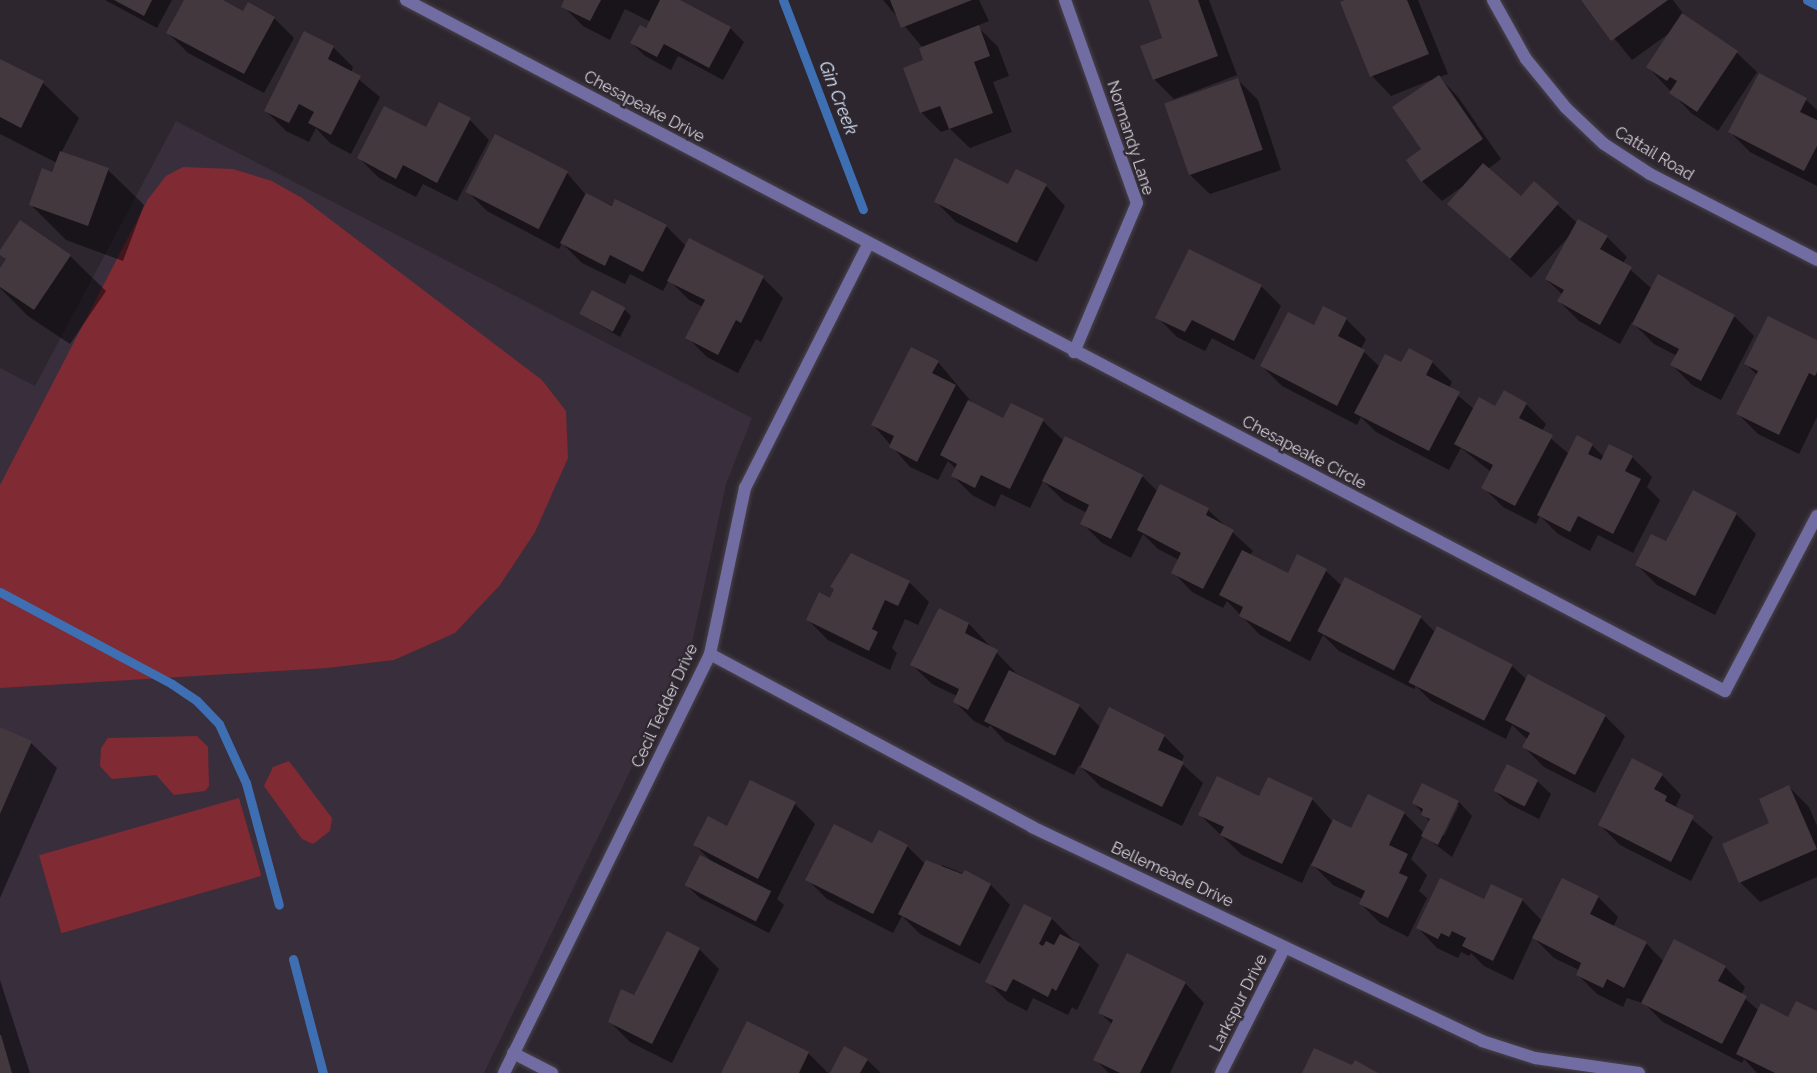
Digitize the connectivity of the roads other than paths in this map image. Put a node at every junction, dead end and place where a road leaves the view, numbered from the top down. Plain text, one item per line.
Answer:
1 (406, 0) edge
2 (1065, 0) edge
3 (1493, 0) edge
4 (868, 244) junction
5 (1817, 260) edge
6 (1074, 352) junction
7 (1817, 516) edge
8 (710, 654) junction
9 (1286, 947) junction
10 (513, 1053) junction
11 (504, 1073) edge
12 (552, 1073) edge
13 (1221, 1073) edge
14 (1639, 1073) edge

1 - 4 street, Chesapeake Drive
2 - 6 street, Normandy Lane
3 - 5 street, Cattail Road
4 - 6 street, Chesapeake Circle
4 - 8 street, Cecil Tedder Drive
6 - 7 street, Chesapeake Circle
8 - 9 street, Bellemeade Drive
8 - 10 street, Cecil Tedder Drive
9 - 13 street, Larkspur Drive
9 - 14 street, Bellemeade Drive
10 - 11 street, Cecil Tedder Drive
10 - 12 street

